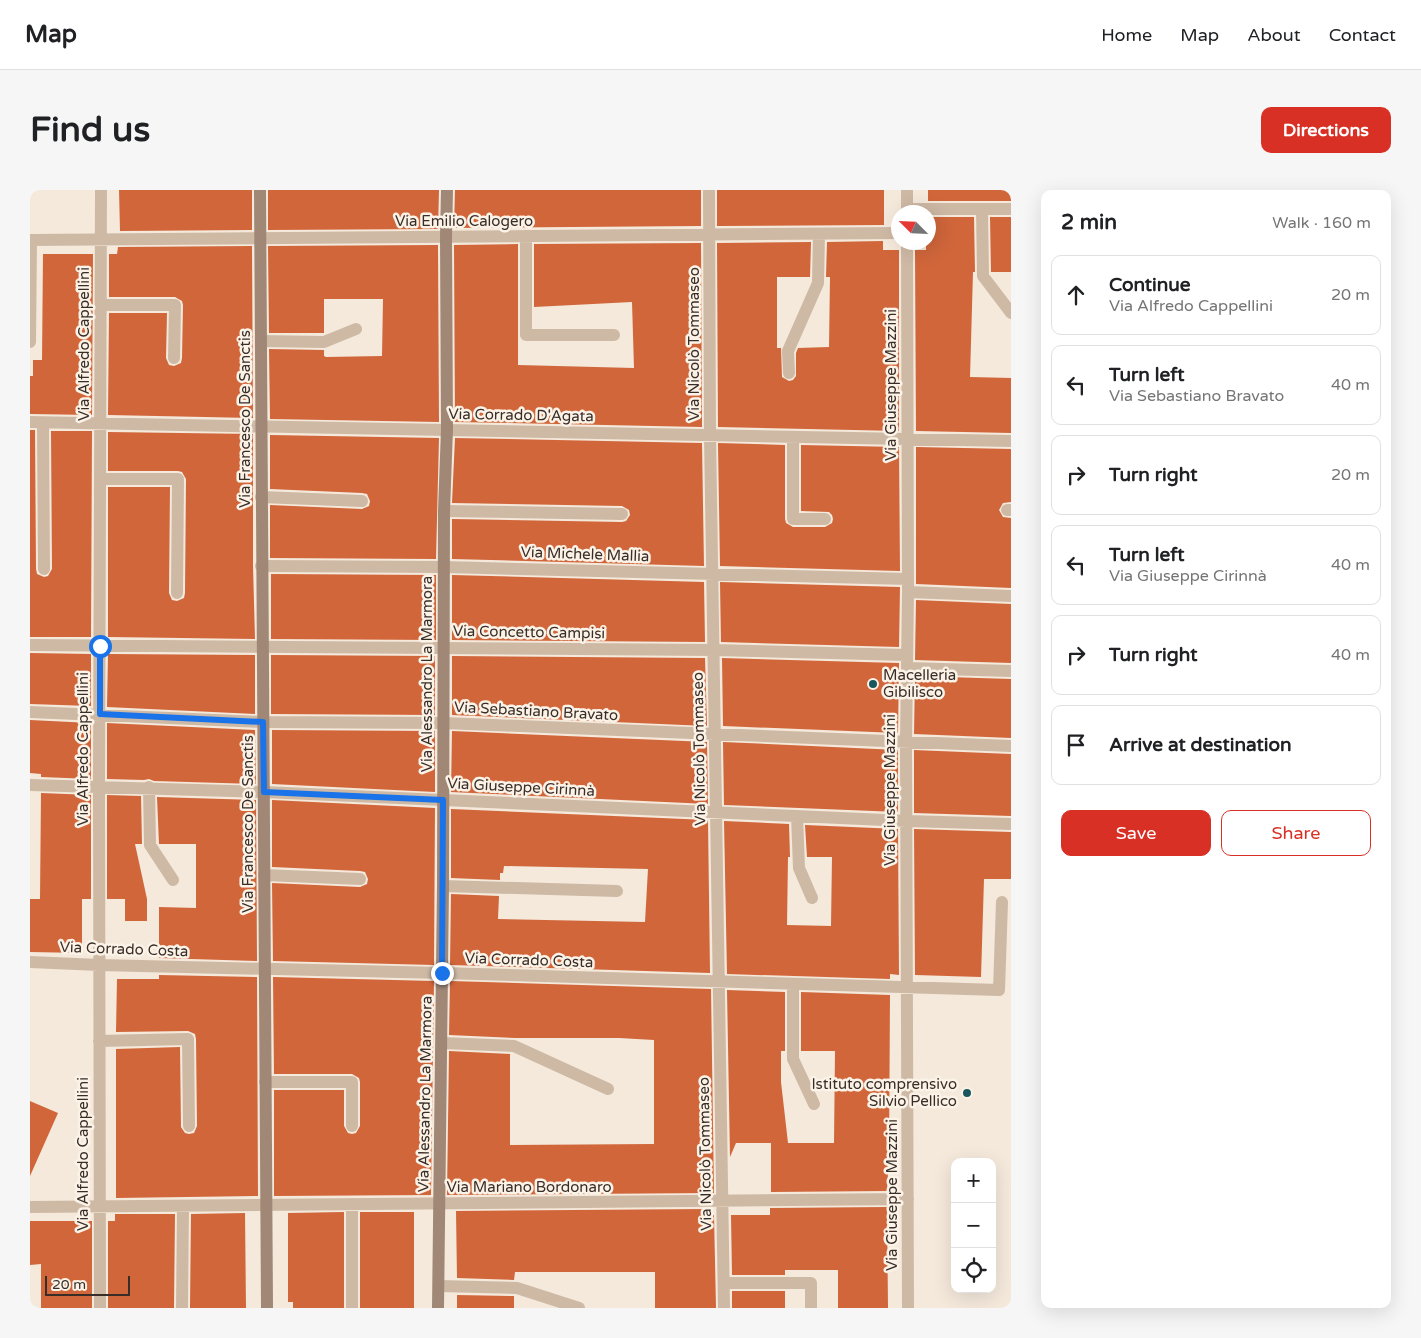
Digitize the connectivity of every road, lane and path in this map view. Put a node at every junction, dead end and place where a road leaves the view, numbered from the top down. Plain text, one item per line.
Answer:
1 (101, 190) edge
2 (260, 190) edge
3 (447, 190) edge
4 (709, 190) edge
5 (907, 190) edge
6 (907, 205) edge
7 (982, 209) junction
8 (1011, 209) edge
9 (936, 210) edge
10 (891, 233) edge
11 (819, 234) junction
12 (710, 235) junction
13 (526, 236) junction
14 (446, 237) junction
15 (260, 238) junction
16 (30, 240) edge
17 (101, 240) junction
18 (907, 250) edge
19 (101, 305) junction
20 (1011, 313) edge
21 (356, 329) dead end
22 (614, 335) dead end
23 (261, 341) junction
24 (30, 342) edge
25 (174, 358) dead end
26 (788, 373) dead end
27 (30, 422) edge
28 (43, 423) junction
29 (100, 424) junction
30 (261, 426) junction
31 (447, 429) junction
32 (710, 435) junction
33 (792, 437) junction
34 (907, 439) junction
35 (1011, 441) edge
36 (100, 479) junction
37 (261, 497) junction
38 (362, 501) dead end
39 (444, 511) junction
40 (622, 514) dead end
41 (825, 519) dead end
42 (261, 566) junction
43 (444, 567) junction
44 (44, 569) dead end
45 (712, 574) junction
46 (908, 585) junction
47 (177, 593) dead end
48 (1011, 596) edge
49 (30, 645) edge
50 (100, 646) junction
51 (263, 647) junction
52 (443, 647) junction
53 (714, 650) junction
54 (907, 661) junction
55 (1011, 671) edge
56 (30, 712) edge
57 (100, 714) junction
58 (263, 722) junction
59 (444, 724) junction
60 (716, 735) junction
61 (906, 743) junction
62 (1011, 746) edge
63 (30, 785) edge
64 (99, 788) junction
65 (149, 788) junction
66 (264, 792) junction
67 (443, 800) junction
68 (717, 812) junction
69 (798, 816) junction
70 (907, 820) junction
71 (1011, 824) edge
72 (264, 874) junction
73 (360, 879) dead end
74 (173, 880) dead end
75 (443, 886) junction
76 (616, 891) dead end
77 (812, 898) dead end
78 (1002, 902) dead end
79 (30, 962) edge
80 (99, 965) junction
81 (265, 969) junction
82 (442, 973) junction
83 (718, 982) junction
84 (793, 984) junction
85 (907, 987) junction
86 (99, 1041) junction
87 (442, 1043) junction
88 (265, 1082) junction
89 (608, 1089) dead end
90 (814, 1104) dead end
91 (189, 1126) dead end
92 (352, 1126) dead end
93 (908, 1200) junction
94 (721, 1201) junction
95 (352, 1204) junction
96 (440, 1204) junction
97 (266, 1205) junction
98 (183, 1206) junction
99 (30, 1207) edge
100 (99, 1207) junction
101 (724, 1283) junction
102 (439, 1286) junction
103 (100, 1308) edge
104 (182, 1308) edge
105 (267, 1308) edge
106 (352, 1308) edge
107 (438, 1308) edge
108 (579, 1308) edge
109 (724, 1308) edge
110 (810, 1308) edge
111 (908, 1308) edge

1 - 17 street, Via Alfredo Cappellini
2 - 15 street, Via Francesco De Sanctis
3 - 14 street, Via Alessandro La Marmora
4 - 12 street, Via Nicolò Tommaseo
5 - 6 street
7 - 8 street
7 - 9 street
7 - 20 street
10 - 11 street, Via Emilio Calogero
11 - 12 street, Via Emilio Calogero
11 - 26 street
12 - 13 street, Via Emilio Calogero
12 - 32 street, Via Nicolò Tommaseo
13 - 14 street, Via Emilio Calogero
13 - 22 street
14 - 15 street, Via Emilio Calogero
14 - 31 street, Via Alessandro La Marmora
15 - 17 street, Via Emilio Calogero
15 - 23 street, Via Francesco De Sanctis
16 - 17 street, Via Emilio Calogero
16 - 24 street
17 - 19 street, Via Alfredo Cappellini
18 - 34 street, Via Giuseppe Mazzini
19 - 25 street
19 - 29 street, Via Alfredo Cappellini
21 - 23 street
23 - 30 street, Via Francesco De Sanctis
27 - 28 street, Via Corrado D'Agata
28 - 29 street, Via Corrado D'Agata
28 - 44 street
29 - 30 street, Via Corrado D'Agata
29 - 36 street, Via Alfredo Cappellini
30 - 31 street, Via Corrado D'Agata
30 - 37 street, Via Francesco De Sanctis
31 - 32 street, Via Corrado D'Agata
31 - 39 street, Via Alessandro La Marmora
32 - 33 street, Via Corrado D'Agata
32 - 45 street, Via Nicolò Tommaseo
33 - 34 street, Via Corrado D'Agata
33 - 41 street
34 - 35 street, Via Corrado D'Agata
34 - 46 street, Via Giuseppe Mazzini
36 - 47 street
36 - 50 street, Via Alfredo Cappellini
37 - 38 street
37 - 42 street, Via Francesco De Sanctis
39 - 40 street
39 - 43 street, Via Alessandro La Marmora
42 - 43 street, Via Michele Mallia
42 - 51 street, Via Francesco De Sanctis
43 - 45 street, Via Michele Mallia
43 - 52 street, Via Alessandro La Marmora
45 - 46 street, Via Michele Mallia
45 - 53 street, Via Nicolò Tommaseo
46 - 48 street, Via Michele Mallia
46 - 54 street, Via Giuseppe Mazzini
49 - 50 street, Via Concetto Campisi
50 - 51 street, Via Concetto Campisi
50 - 57 street, Via Alfredo Cappellini
51 - 52 street, Via Concetto Campisi
51 - 58 street, Via Francesco De Sanctis
52 - 53 street, Via Concetto Campisi
52 - 59 street, Via Alessandro La Marmora
53 - 54 street, Via Concetto Campisi
53 - 60 street, Via Nicolò Tommaseo
54 - 55 street, Via Concetto Campisi
54 - 61 street, Via Giuseppe Mazzini
56 - 57 street, Via Sebastiano Bravato
57 - 58 street, Via Sebastiano Bravato
57 - 64 street, Via Alfredo Cappellini
58 - 59 street, Via Sebastiano Bravato
58 - 66 street, Via Francesco De Sanctis
59 - 60 street, Via Sebastiano Bravato
59 - 67 street, Via Alessandro La Marmora
60 - 61 street, Via Sebastiano Bravato
60 - 68 street, Via Nicolò Tommaseo
61 - 62 street, Via Sebastiano Bravato
61 - 70 street, Via Giuseppe Mazzini
63 - 64 street, Via Giuseppe Cirinnà
64 - 65 street, Via Giuseppe Cirinnà
64 - 80 street, Via Alfredo Cappellini
65 - 66 street, Via Giuseppe Cirinnà
65 - 74 street
66 - 67 street, Via Giuseppe Cirinnà
66 - 72 street, Via Francesco De Sanctis
67 - 68 street, Via Giuseppe Cirinnà
67 - 75 street, Via Alessandro La Marmora
68 - 69 street, Via Giuseppe Cirinnà
68 - 83 street, Via Nicolò Tommaseo
69 - 70 street, Via Giuseppe Cirinnà
69 - 77 street
70 - 71 street, Via Giuseppe Cirinnà
70 - 85 street, Via Giuseppe Mazzini
72 - 73 street
72 - 81 street, Via Francesco De Sanctis
75 - 76 street
75 - 82 street, Via Alessandro La Marmora
78 - 85 street, Via Corrado Costa
79 - 80 street, Via Corrado Costa
80 - 81 street, Via Corrado Costa
80 - 86 street, Via Alfredo Cappellini
81 - 82 street, Via Corrado Costa
81 - 88 street, Via Francesco De Sanctis
82 - 83 street, Via Corrado Costa
82 - 87 street, Via Alessandro La Marmora
83 - 84 street, Via Corrado Costa
83 - 94 street, Via Nicolò Tommaseo
84 - 85 street, Via Corrado Costa
84 - 90 street
85 - 93 street, Via Giuseppe Mazzini
86 - 91 street
86 - 100 street, Via Alfredo Cappellini
87 - 89 street
87 - 96 street, Via Alessandro La Marmora
88 - 92 street
88 - 97 street, Via Francesco De Sanctis
93 - 94 street, Via Mariano Bordonaro
93 - 111 street, Via Giuseppe Mazzini
94 - 96 street, Via Mariano Bordonaro
94 - 101 street, Via Nicolò Tommaseo
95 - 96 street, Via Mariano Bordonaro
95 - 97 street, Via Mariano Bordonaro
95 - 106 street
96 - 102 street, Via Alessandro La Marmora
97 - 98 street, Via Mariano Bordonaro
97 - 105 street, Via Francesco De Sanctis
98 - 100 street, Via Mariano Bordonaro
98 - 104 street
99 - 100 street, Via Mariano Bordonaro
100 - 103 street, Via Alfredo Cappellini
101 - 109 street, Via Nicolò Tommaseo
101 - 110 street
102 - 107 street, Via Alessandro La Marmora
102 - 108 street

